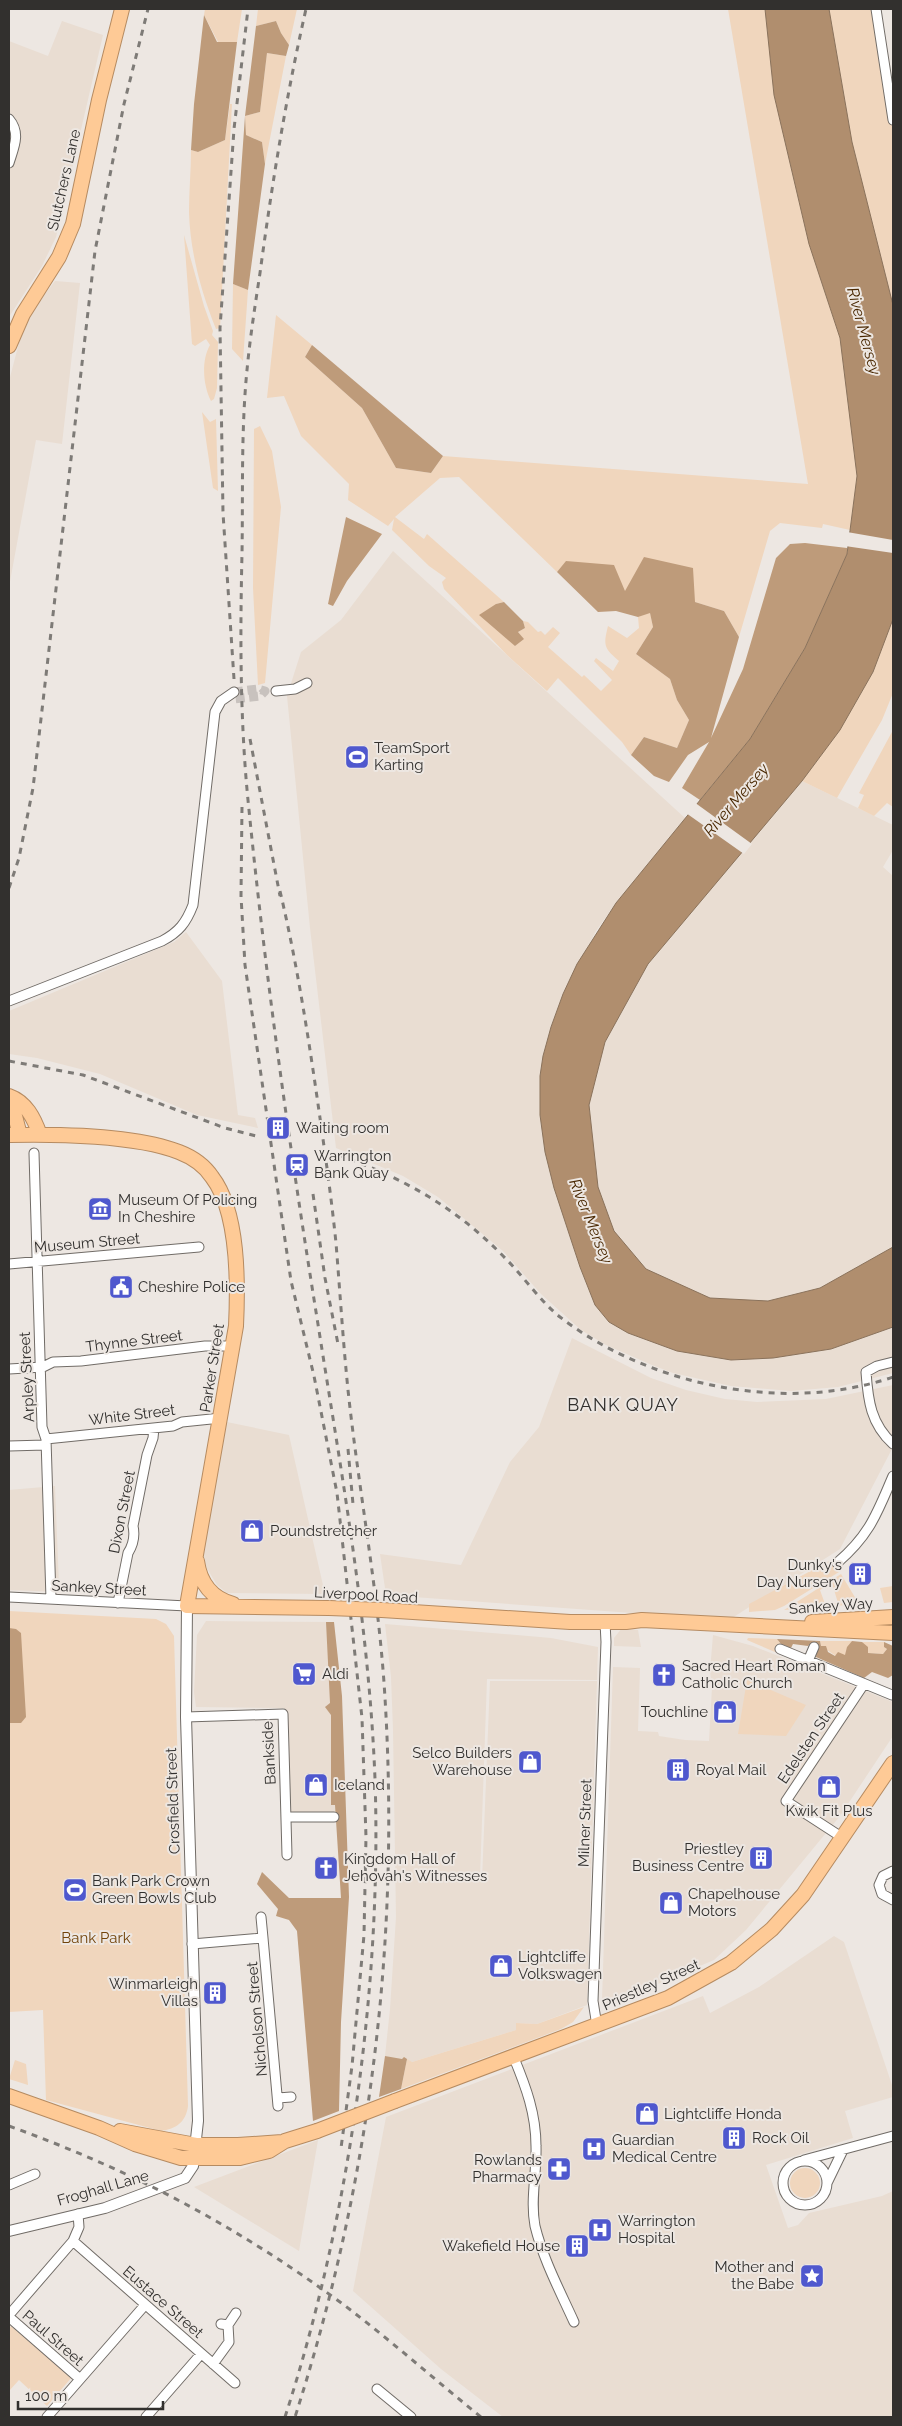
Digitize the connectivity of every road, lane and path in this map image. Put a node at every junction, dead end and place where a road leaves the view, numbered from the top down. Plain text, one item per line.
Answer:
1 (122, 9) edge
2 (876, 9) edge
3 (9, 119) edge
4 (893, 120) edge
5 (9, 163) edge
6 (9, 346) edge
7 (307, 683) dead end
8 (276, 691) dead end
9 (232, 696) tunnel mouth
10 (9, 1001) edge
11 (9, 1096) edge
12 (9, 1108) edge
13 (14, 1135) edge
14 (40, 1135) junction
15 (34, 1153) dead end
16 (199, 1246) dead end
17 (38, 1261) junction
18 (9, 1264) edge
19 (233, 1346) junction
20 (893, 1362) edge
21 (40, 1367) junction
22 (9, 1369) edge
23 (221, 1418) junction
24 (154, 1428) junction
25 (46, 1442) junction
26 (893, 1444) edge
27 (9, 1446) edge
28 (893, 1476) edge
29 (196, 1555) junction
30 (837, 1563) dead end
31 (9, 1597) edge
32 (51, 1599) junction
33 (118, 1603) junction
34 (187, 1606) junction
35 (244, 1607) junction
36 (893, 1618) edge
37 (543, 1620) junction
38 (642, 1620) junction
39 (604, 1622) junction
40 (731, 1625) joint
41 (771, 1627) junction
42 (893, 1633) edge
43 (814, 1647) dead end
44 (780, 1649) dead end
45 (808, 1661) junction
46 (884, 1680) dead end
47 (864, 1684) junction
48 (880, 1690) junction
49 (892, 1695) edge
50 (186, 1717) junction
51 (893, 1763) edge
52 (286, 1817) junction
53 (334, 1817) dead end
54 (843, 1838) junction
55 (287, 1855) dead end
56 (893, 1870) edge
57 (893, 1900) edge
58 (261, 1917) dead end
59 (263, 1938) junction
60 (192, 1944) junction
61 (597, 2026) junction
62 (514, 2058) junction
63 (9, 2096) edge
64 (291, 2097) dead end
65 (99, 2128) junction
66 (893, 2136) edge
67 (285, 2142) junction
68 (196, 2145) junction
69 (842, 2150) junction
70 (195, 2160) junction
71 (802, 2160) junction
72 (35, 2174) dead end
73 (827, 2183) junction
74 (9, 2185) edge
75 (78, 2214) junction
76 (9, 2230) edge
77 (73, 2241) junction
78 (145, 2305) junction
79 (236, 2313) dead end
80 (9, 2316) edge
81 (574, 2322) dead end
82 (201, 2354) junction
83 (213, 2364) junction
84 (80, 2379) junction
85 (235, 2384) dead end
86 (377, 2389) dead end
87 (48, 2417) edge
88 (146, 2417) edge
89 (411, 2417) edge

1 - 6 highway, Slutchers Lane
2 - 4 street
3 - 5 street
7 - 8 street
9 - 10 street
11 - 14 highway
12 - 13 highway
13 - 14 highway, Parker Street
14 - 19 highway, Parker Street
15 - 17 street, Arpley Street
16 - 17 street, Museum Street
17 - 18 street, Museum Street
17 - 21 street, Arpley Street
19 - 21 street, Thynne Street
19 - 23 highway, Parker Street
20 - 26 street
21 - 22 street, Thynne Street
21 - 25 street, Arpley Street
23 - 24 street, White Street
23 - 29 highway, Parker Street
24 - 25 street, White Street
24 - 33 street, Dixon Street
25 - 27 street, White Street
25 - 32 street, Arpley Street
28 - 30 street
29 - 34 highway, Parker Street
29 - 35 highway
31 - 32 street, Sankey Street
32 - 33 street, Sankey Street
33 - 34 street, Sankey Street
34 - 35 highway, Liverpool Road
34 - 50 street, Crosfield Street
35 - 37 highway, Liverpool Road, bridge
36 - 41 highway, Sankey Way
37 - 38 highway, Liverpool Road
37 - 39 highway, Liverpool Road
38 - 39 highway, Liverpool Road
38 - 40 highway, Liverpool Road
39 - 61 street, Milner Street
40 - 41 highway, Sankey Way
41 - 42 highway, Sankey Way
43 - 45 street
44 - 45 street
45 - 47 street
46 - 48 street
47 - 48 street
47 - 54 street, Edelsten Street
48 - 49 street
50 - 52 street, Bankside
50 - 60 street, Crosfield Street
51 - 54 highway, Priestley Street
52 - 53 street
52 - 55 street, Bankside
54 - 61 highway, Priestley Street
56 - 57 street
58 - 59 street, Nicholson Street
59 - 60 street
59 - 64 street, Nicholson Street
60 - 68 street, Crosfield Street
61 - 62 highway, Priestley Street
62 - 67 highway, Priestley Street, bridge
62 - 81 street
63 - 65 highway
65 - 68 highway
65 - 70 highway
66 - 69 street
67 - 68 highway
67 - 70 highway
68 - 70 street
69 - 71 street
69 - 73 street
70 - 75 street, Froghall Lane
71 - 73 street
71 - 73 street
72 - 74 street
75 - 76 street, Froghall Lane
75 - 77 street
77 - 78 street, Eustace Street
77 - 80 street
78 - 82 street, Eustace Street
78 - 84 street
79 - 83 street
80 - 84 street, Paul Street
82 - 83 street, Eustace Street
82 - 88 street
83 - 85 street, Eustace Street
84 - 87 street
86 - 89 street

